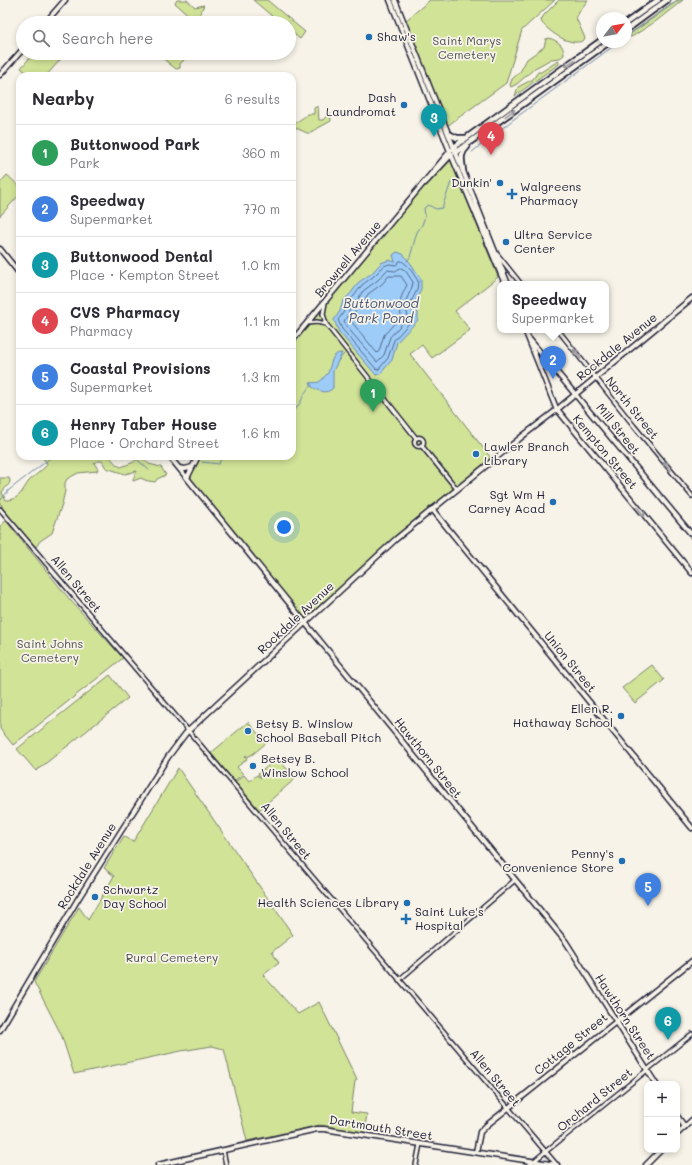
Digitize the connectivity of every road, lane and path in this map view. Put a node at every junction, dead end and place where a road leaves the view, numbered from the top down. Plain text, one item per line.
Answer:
1 (65, 0) edge
2 (390, 0) edge
3 (395, 0) edge
4 (658, 0) edge
5 (667, 0) edge
6 (51, 16) edge
7 (632, 19) edge
8 (632, 26) edge
9 (596, 44) edge
10 (601, 48) edge
11 (16, 57) edge
12 (420, 70) junction
13 (0, 75) edge
14 (492, 126) junction
15 (449, 134) junction
16 (466, 138) junction
17 (453, 151) junction
18 (463, 171) junction
19 (0, 249) edge
20 (496, 253) junction
21 (499, 266) junction
22 (16, 269) edge
23 (504, 281) edge
24 (506, 281) edge
25 (519, 281) edge
26 (692, 298) edge
27 (325, 301) junction
28 (307, 323) junction
29 (326, 324) junction
30 (526, 333) edge
31 (560, 333) edge
32 (296, 337) edge
33 (528, 337) junction
34 (595, 377) junction
35 (575, 394) junction
36 (557, 410) junction
37 (416, 438) junction
38 (422, 445) junction
39 (172, 460) edge
40 (196, 460) edge
41 (192, 467) junction
42 (179, 468) junction
43 (187, 478) junction
44 (457, 489) junction
45 (692, 496) edge
46 (0, 509) edge
47 (432, 509) junction
48 (692, 535) edge
49 (692, 573) edge
50 (305, 623) junction
51 (188, 731) junction
52 (692, 828) edge
53 (515, 880) junction
54 (692, 961) edge
55 (399, 980) junction
56 (615, 1022) junction
57 (0, 1030) edge
58 (692, 1034) edge
59 (647, 1070) junction
60 (654, 1081) edge
61 (508, 1108) junction
62 (678, 1117) edge
63 (692, 1120) edge
64 (685, 1127) junction
65 (680, 1131) edge
66 (420, 1144) junction
67 (223, 1150) junction
68 (476, 1152) junction
69 (546, 1152) junction
70 (658, 1153) edge
71 (534, 1161) junction
72 (556, 1164) edge
73 (158, 1165) edge
74 (226, 1165) edge
75 (416, 1165) edge
76 (528, 1165) edge
77 (646, 1165) edge

1 - 6 main road
2 - 12 main road
3 - 12 main road
4 - 7 highway
5 - 8 highway
9 -> 16 highway
14 -> 10 highway
11 - 13 main road
12 - 15 main road
12 - 17 main road
14 - 17 highway
14 - 18 highway
15 - 16 highway
15 - 17 main road
16 - 17 highway
17 - 18 main road
17 - 21 main road
17 - 27 main road, Brownell Avenue
18 - 20 main road
19 - 22 main road
20 - 21 main road
20 - 25 street
21 - 23 main road
21 - 24 main road
26 - 34 main road, Rockdale Avenue
27 - 28 main road, Brownell Avenue
27 - 29 street
28 - 29 street
28 - 32 main road, Brownell Avenue
29 - 37 street
30 - 33 main road, Kempton Street
34 -> 31 street, North Street
33 - 35 main road, Mill Street
33 - 36 main road, Kempton Street
34 - 35 main road, Rockdale Avenue
45 -> 34 street, North Street
35 - 36 main road, Rockdale Avenue
35 - 48 main road, Mill Street
36 - 44 main road, Rockdale Avenue
36 -> 49 main road, Kempton Street
37 - 38 street
37 - 38 street
38 - 44 street
39 - 42 main road, Hawthorn Street
40 - 41 main road
41 - 42 main road
41 - 43 main road
42 - 43 main road, Hawthorn Street
43 - 50 main road, Hawthorn Street
44 - 47 main road, Rockdale Avenue
46 - 51 street, Allen Street
47 - 50 main road, Rockdale Avenue
47 - 52 main road, Union Street
50 - 51 main road, Rockdale Avenue
50 - 53 main road, Hawthorn Street
51 - 55 street, Allen Street
51 - 57 main road, Rockdale Avenue
53 - 55 street
53 - 56 main road, Hawthorn Street
54 - 56 main road, Cottage Street
55 - 61 street, Allen Street
56 - 59 main road, Hawthorn Street
56 - 61 main road, Cottage Street
58 - 59 street, Orchard Street
59 - 60 main road, Hawthorn Street
59 - 69 street, Orchard Street
61 - 68 main road, Cottage Street
61 - 69 street, Allen Street
62 - 64 main road
63 - 64 main road
64 - 65 main road
66 - 67 main road, Dartmouth Street
66 - 68 main road, Dartmouth Street
66 - 75 street
67 - 73 main road, Dartmouth Street
67 - 74 street
68 - 71 main road, Dartmouth Street
69 - 71 street, Orchard Street
69 - 72 street, Allen Street
70 - 77 main road
71 - 72 main road, Dartmouth Street
71 - 76 street, Orchard Street

